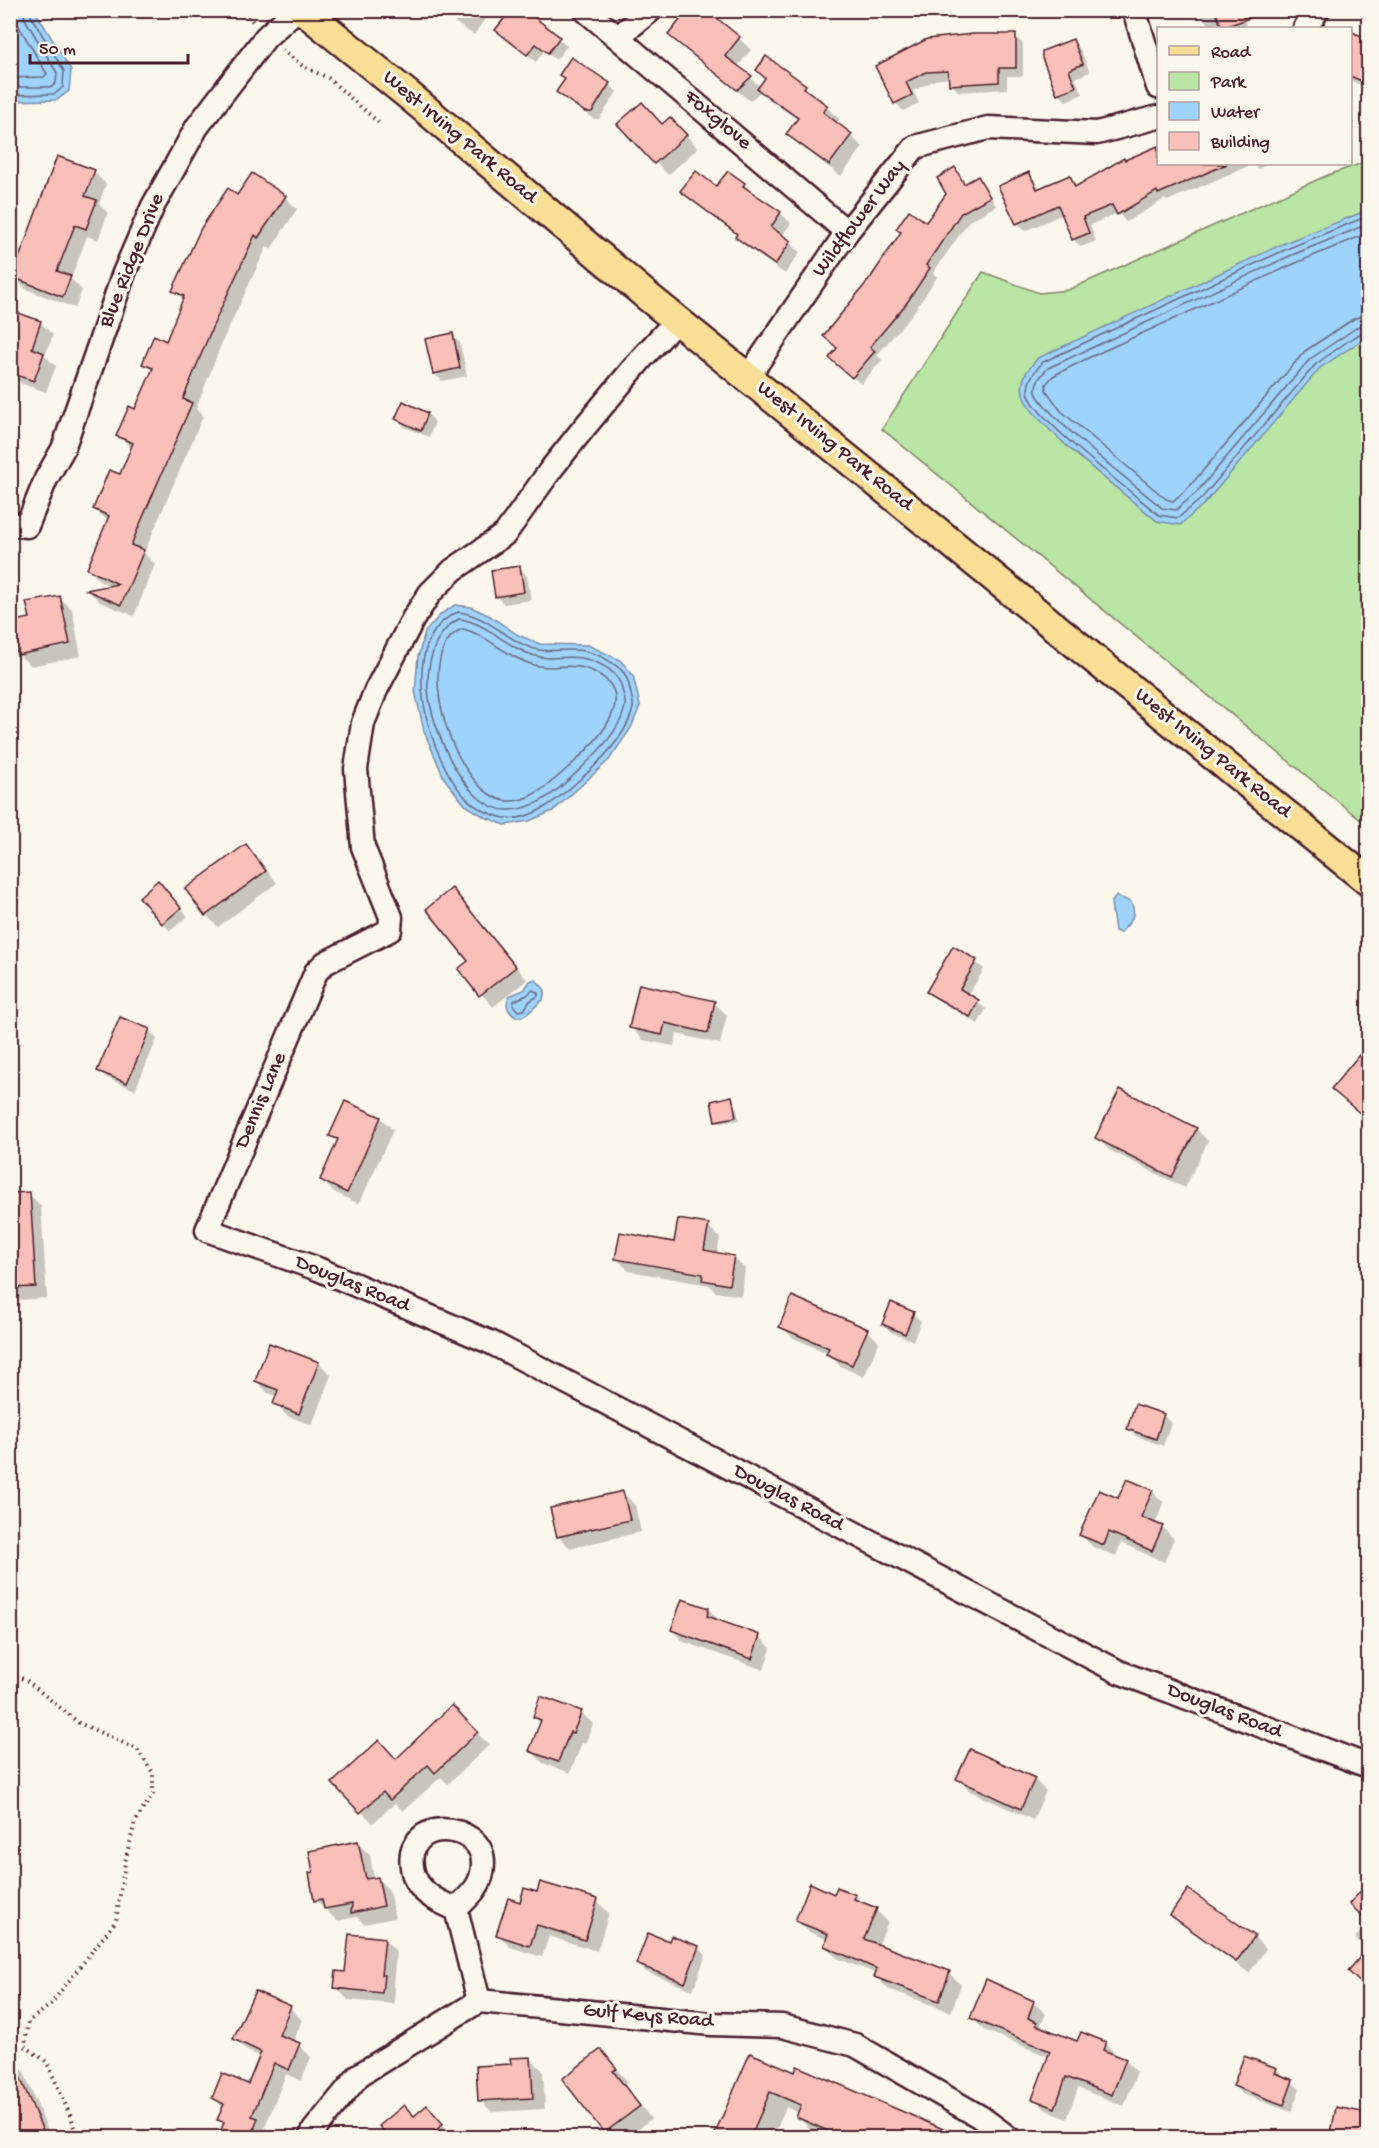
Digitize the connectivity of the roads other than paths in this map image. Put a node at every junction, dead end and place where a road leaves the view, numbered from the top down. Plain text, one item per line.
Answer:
1 (296, 10) edge
2 (303, 10) edge
3 (585, 10) edge
4 (651, 10) edge
5 (1134, 10) edge
6 (1318, 10) edge
7 (1306, 27) edge
8 (618, 37) junction
9 (1157, 84) edge
10 (1157, 117) edge
11 (848, 232) junction
12 (677, 320) junction
13 (748, 377) junction
14 (10, 524) edge
15 (1368, 881) edge
16 (207, 1230) joint
17 (1368, 1766) edge
18 (456, 1909) dead end
19 (479, 2001) junction
20 (1008, 2137) edge
21 (310, 2138) edge

1 - 14 street, Blue Ridge Drive
2 - 12 main road, West Irving Park Road
3 - 8 street, Foxglove
4 - 8 street
5 - 9 street
6 - 7 street
8 - 11 street, Foxglove
10 - 11 street, Wildflower Way
11 - 13 street, Wildflower Way
12 - 13 main road, West Irving Park Road
12 - 16 street, Dennis Lane
13 - 15 main road, West Irving Park Road
16 - 17 street, Douglas Road
18 - 19 street
19 - 20 street, Gulf Keys Road
19 - 21 street

